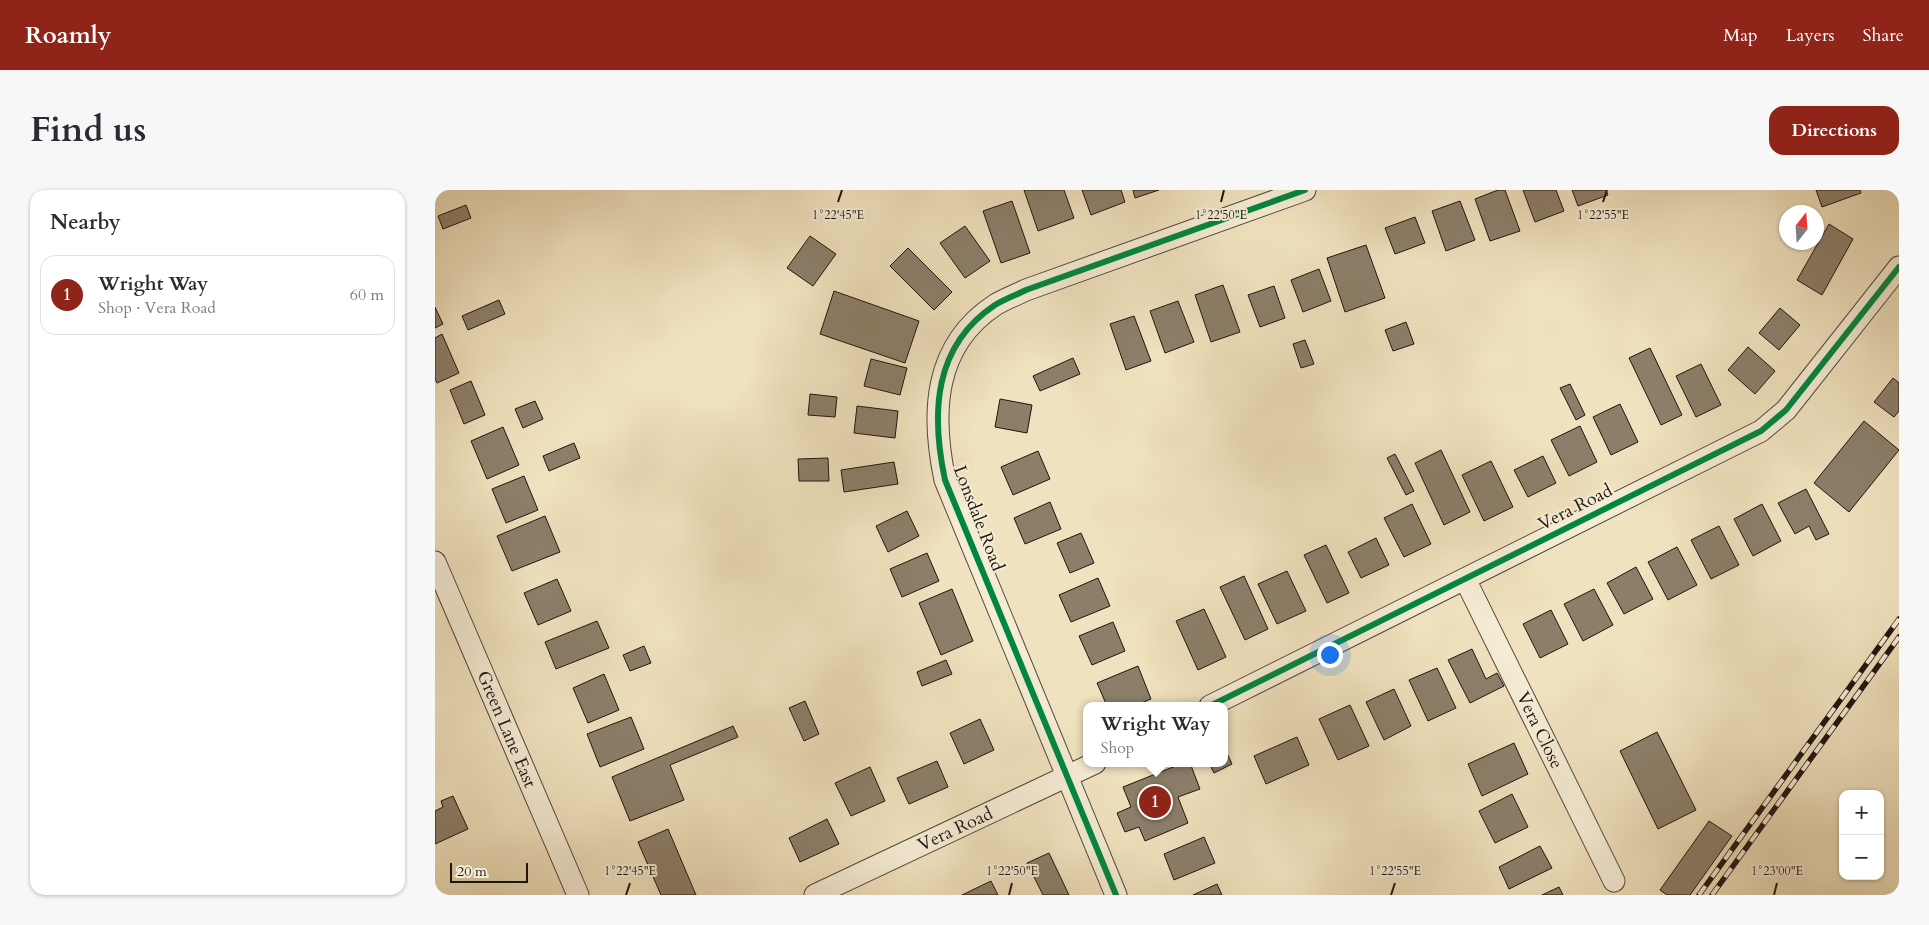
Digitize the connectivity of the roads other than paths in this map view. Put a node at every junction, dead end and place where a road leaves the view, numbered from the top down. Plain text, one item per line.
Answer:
1 (1305, 190) edge
2 (1899, 267) edge
3 (435, 562) edge
4 (1465, 579) junction
5 (1219, 702) edge
6 (1087, 767) edge
7 (1067, 777) junction
8 (1615, 881) dead end
9 (578, 895) edge
10 (815, 895) edge
11 (1116, 895) edge

1 - 7 street, Lonsdale Road
2 - 4 street, Vera Road
3 - 9 street, Green Lane East
4 - 5 street, Vera Road
4 - 8 street, Vera Close
6 - 7 street, Vera Road
7 - 10 street, Vera Road
7 - 11 street, Lonsdale Road

